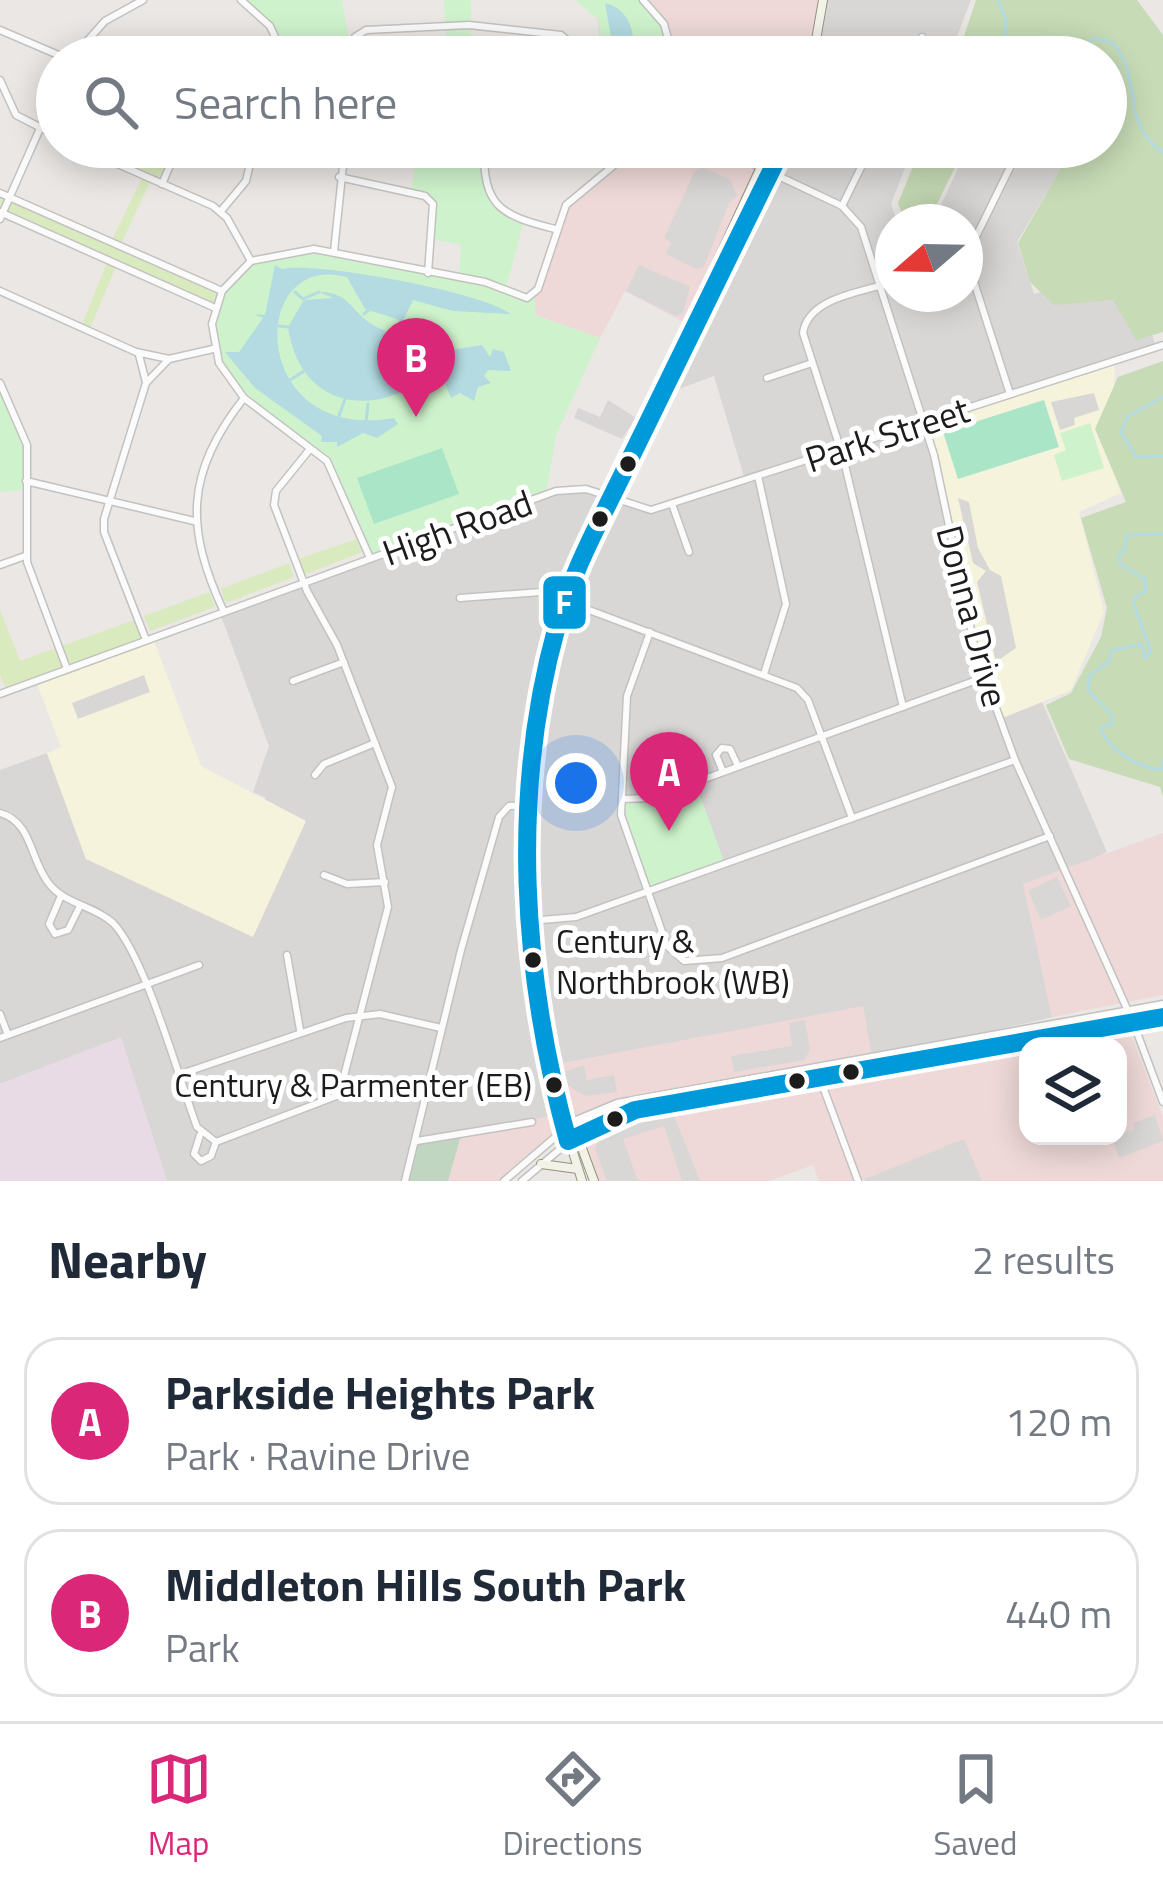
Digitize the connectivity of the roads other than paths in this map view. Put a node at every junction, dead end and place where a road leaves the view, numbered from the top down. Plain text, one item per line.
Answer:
1 (143, 0) edge
2 (242, 0) edge
3 (643, 0) edge
4 (823, 0) edge
5 (0, 30) edge
6 (92, 36) edge
7 (275, 36) edge
8 (357, 36) edge
9 (564, 36) edge
10 (667, 36) edge
11 (817, 36) edge
12 (36, 45) edge
13 (0, 80) edge
14 (36, 127) edge
15 (36, 136) edge
16 (169, 168) edge
17 (249, 168) edge
18 (341, 168) edge
19 (484, 168) edge
20 (608, 168) edge
21 (760, 168) edge
22 (762, 168) edge
23 (773, 168) edge
24 (861, 168) edge
25 (1010, 168) edge
26 (129, 169) edge
27 (771, 172) junction
28 (339, 177) junction
29 (162, 184) junction
30 (4, 195) edge
31 (842, 206) junction
32 (220, 212) junction
33 (1, 215) edge
34 (983, 223) edge
35 (555, 229) junction
36 (334, 251) junction
37 (250, 261) junction
38 (875, 270) edge
39 (428, 273) junction
40 (875, 288) edge
41 (0, 291) edge
42 (222, 291) junction
43 (213, 308) junction
44 (983, 308) edge
45 (888, 312) edge
46 (689, 334) junction
47 (1163, 345) edge
48 (213, 349) junction
49 (136, 352) junction
50 (169, 359) junction
51 (812, 363) junction
52 (767, 378) dead end
53 (0, 383) edge
54 (146, 383) junction
55 (1010, 394) junction
56 (244, 398) junction
57 (924, 422) junction
58 (310, 449) junction
59 (840, 449) junction
60 (758, 476) junction
61 (26, 481) junction
62 (611, 499) junction
63 (108, 501) junction
64 (672, 504) junction
65 (194, 521) junction
66 (688, 553) dead end
67 (26, 556) junction
68 (370, 558) junction
69 (0, 565) edge
70 (303, 583) junction
71 (460, 598) dead end
72 (565, 601) junction
73 (224, 612) junction
74 (650, 632) junction
75 (146, 640) junction
76 (344, 662) junction
77 (67, 669) junction
78 (764, 674) junction
79 (985, 677) junction
80 (293, 681) dead end
81 (0, 694) edge
82 (903, 706) junction
83 (822, 736) junction
84 (375, 743) junction
85 (1015, 760) junction
86 (738, 766) junction
87 (723, 772) junction
88 (315, 775) dead end
89 (622, 799) junction
90 (532, 805) junction
91 (0, 813) edge
92 (852, 818) junction
93 (1050, 836) junction
94 (324, 875) dead end
95 (385, 882) junction
96 (648, 892) junction
97 (61, 896) junction
98 (80, 906) junction
99 (529, 921) junction
100 (286, 955) dead end
101 (199, 965) dead end
102 (144, 984) junction
103 (1163, 1004) edge
104 (1128, 1011) junction
105 (0, 1014) edge
106 (361, 1015) junction
107 (1163, 1017) edge
108 (1133, 1022) junction
109 (442, 1028) junction
110 (300, 1030) junction
111 (4, 1036) edge
112 (544, 1046) junction
113 (817, 1073) junction
114 (178, 1075) junction
115 (1163, 1102) edge
116 (574, 1121) junction
117 (532, 1122) dead end
118 (564, 1128) junction
119 (201, 1134) junction
120 (578, 1134) junction
121 (416, 1141) junction
122 (568, 1141) junction
123 (216, 1142) junction
124 (541, 1164) junction
125 (578, 1169) junction
126 (405, 1181) edge
127 (504, 1181) edge
128 (522, 1181) edge
129 (582, 1181) edge
130 (594, 1181) edge
131 (859, 1181) edge

1 - 6 street
2 - 7 street
3 - 10 street
4 - 11 main road
5 - 12 street
8 - 9 street
13 - 14 street
15 - 30 street
16 - 29 street
17 - 32 street
18 - 28 street
19 - 35 street
20 - 35 street
21 - 46 main road
22 - 27 street
23 - 27 main road
24 - 31 street
25 - 34 street
26 - 29 street
27 - 31 street
27 - 46 main road
28 - 36 street
28 - 39 street
29 - 32 street
30 - 33 street
30 - 42 street
31 - 38 street, Donna Drive
32 - 37 street
33 - 43 street
35 - 39 street
36 - 37 street
36 - 39 street
37 - 42 street
40 - 51 street
41 - 49 street
42 - 43 street
43 - 48 street
44 - 55 street
45 - 57 street, Donna Drive
46 - 62 main road
47 - 55 street, Park Street
48 - 50 street
48 - 56 street
49 - 50 street
49 - 54 street
50 - 54 street
51 - 52 street
51 - 59 street
53 - 61 street
54 - 63 street
55 - 57 street, Park Street
56 - 58 street
56 - 65 street
57 - 59 street, Park Street
57 - 79 street, Donna Drive
58 - 68 street
58 - 70 street
59 - 60 street, Park Street
59 - 82 street
60 - 64 street, Park Street
60 - 78 street
61 - 63 street
61 - 67 street
62 - 64 street, Park Street
62 - 68 street, High Road
62 - 72 main road
63 - 65 street
63 - 75 street
64 - 66 street
65 - 73 street
67 - 69 street
67 - 77 street
68 - 70 street, High Road
70 - 73 street, High Road
70 - 76 street
71 - 72 street
72 - 74 street
72 - 90 main road
73 - 75 street, High Road
74 - 78 street
74 - 89 street
75 - 77 street, High Road
76 - 80 street
76 - 84 street
77 - 81 street, High Road
78 - 83 street
79 - 82 street
79 - 85 street, Donna Drive
82 - 83 street
83 - 86 street
83 - 92 street
84 - 88 street
84 - 95 street
85 - 92 street
85 - 93 street, Donna Drive
86 - 87 street
86 - 87 street
87 - 89 street
89 - 96 street
90 - 99 main road
90 - 109 street
91 - 97 street
92 - 96 street
93 - 96 street
93 - 104 street, Donna Drive
94 - 95 street
95 - 106 street
96 - 99 street
97 - 98 street
97 - 98 street
98 - 102 street
99 - 112 main road
100 - 110 street
101 - 102 street
102 - 111 street
102 - 114 street
103 - 104 street
104 - 108 street, Donna Drive
104 - 113 street
105 - 111 street
106 - 109 street
106 - 110 street
106 - 123 street
107 - 108 street
108 - 113 street
108 - 115 street, Donna Drive
109 - 121 street
110 - 114 street
112 - 116 main road
112 - 118 main road
113 - 116 street
113 - 120 street
113 - 131 street
114 - 119 street
116 - 118 street
116 - 120 main road
117 - 121 street
118 - 122 main road
118 - 127 street
119 - 123 street
119 - 123 street
120 - 122 street
120 - 130 main road
121 - 126 street
122 - 124 street
122 - 125 main road
124 - 125 main road
124 - 128 street
125 - 129 main road

